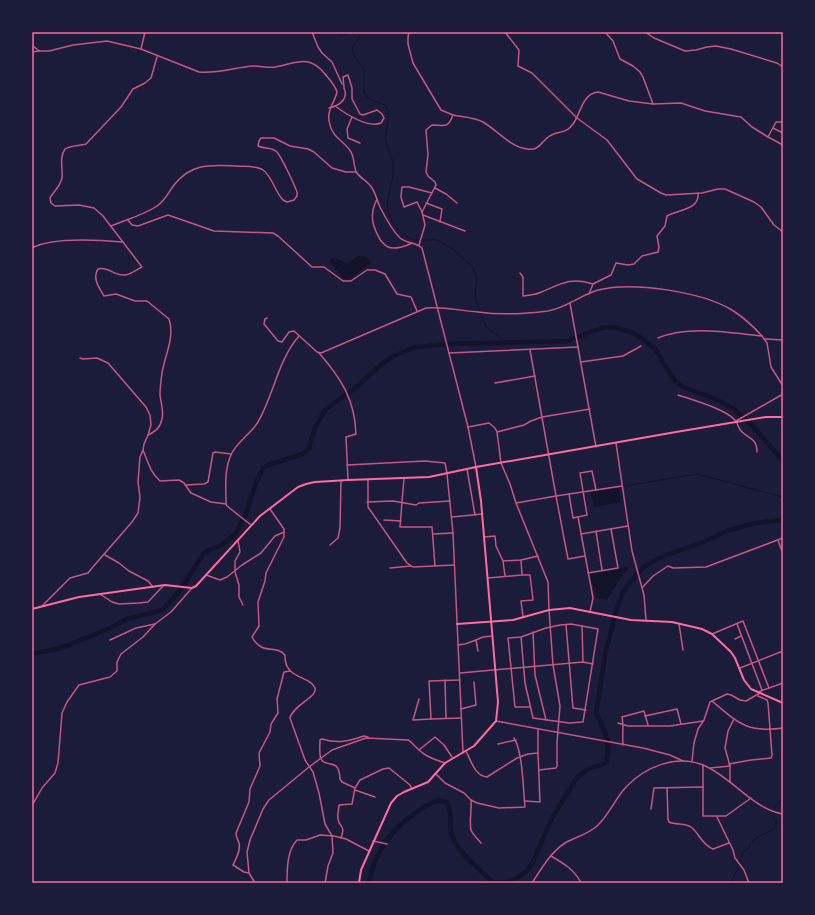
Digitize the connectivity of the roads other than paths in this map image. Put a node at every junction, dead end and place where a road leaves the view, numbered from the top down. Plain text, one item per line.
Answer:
1 (145, 32) edge
2 (312, 32) edge
3 (410, 32) edge
4 (505, 32) edge
5 (605, 32) edge
6 (645, 32) edge
7 (32, 45) edge
8 (141, 49) junction
9 (32, 52) edge
10 (39, 52) junction
11 (157, 57) junction
12 (783, 66) edge
13 (344, 87) junction
14 (653, 104) junction
15 (335, 106) junction
16 (329, 108) junction
17 (360, 114) junction
18 (453, 115) junction
19 (352, 117) junction
20 (577, 118) junction
21 (357, 119) junction
22 (783, 122) edge
23 (773, 128) junction
24 (783, 133) edge
25 (768, 137) junction
26 (360, 143) dead end
27 (783, 145) edge
28 (356, 172) junction
29 (435, 188) junction
30 (432, 193) junction
31 (698, 193) junction
32 (377, 198) junction
33 (426, 202) junction
34 (457, 203) dead end
35 (422, 213) junction
36 (128, 220) junction
37 (440, 222) junction
38 (111, 226) junction
39 (465, 231) dead end
40 (783, 232) edge
41 (123, 242) junction
42 (412, 243) junction
43 (419, 244) junction
44 (32, 248) edge
45 (520, 273) dead end
46 (593, 284) junction
47 (589, 294) junction
48 (570, 303) junction
49 (438, 308) junction
50 (417, 311) junction
51 (267, 318) dead end
52 (300, 336) junction
53 (762, 336) junction
54 (658, 338) dead end
55 (765, 340) junction
56 (783, 340) edge
57 (578, 346) junction
58 (641, 346) dead end
59 (530, 350) junction
60 (319, 353) junction
61 (449, 353) junction
62 (80, 358) dead end
63 (581, 362) junction
64 (535, 376) junction
65 (494, 383) dead end
66 (783, 386) edge
67 (783, 394) edge
68 (678, 395) dead end
69 (590, 409) junction
70 (542, 417) junction
71 (783, 417) edge
72 (738, 421) junction
73 (468, 427) junction
74 (497, 432) junction
75 (148, 435) junction
76 (616, 443) junction
77 (596, 447) junction
78 (144, 450) junction
79 (757, 452) dead end
80 (231, 454) junction
81 (549, 455) junction
82 (501, 463) junction
83 (347, 465) junction
84 (476, 467) junction
85 (467, 469) junction
86 (447, 474) junction
87 (404, 478) junction
88 (368, 479) junction
89 (341, 480) junction
90 (348, 480) junction
91 (185, 485) junction
92 (622, 486) junction
93 (596, 490) junction
94 (583, 492) junction
95 (569, 494) junction
96 (556, 496) junction
97 (450, 501) junction
98 (367, 502) junction
99 (402, 503) junction
100 (516, 503) junction
101 (226, 504) junction
102 (270, 509) junction
103 (482, 514) junction
104 (475, 515) junction
105 (578, 516) junction
106 (452, 517) junction
107 (384, 520) dead end
108 (401, 521) junction
109 (251, 526) junction
110 (628, 526) junction
111 (611, 529) junction
112 (284, 532) junction
113 (596, 532) junction
114 (453, 533) junction
115 (433, 534) junction
116 (581, 534) junction
117 (484, 537) junction
118 (783, 538) edge
119 (238, 540) junction
120 (778, 540) junction
121 (330, 545) dead end
122 (783, 554) edge
123 (105, 555) junction
124 (538, 556) junction
125 (585, 556) junction
126 (521, 560) junction
127 (503, 561) junction
128 (454, 565) junction
129 (411, 566) junction
130 (435, 566) junction
131 (390, 568) dead end
132 (602, 570) junction
133 (235, 572) junction
134 (588, 573) junction
135 (206, 575) junction
136 (522, 575) junction
137 (505, 576) junction
138 (488, 578) junction
139 (165, 585) junction
140 (153, 587) junction
141 (642, 587) junction
142 (192, 588) junction
143 (100, 594) junction
144 (243, 605) dead end
145 (42, 606) junction
146 (32, 609) edge
147 (549, 610) junction
148 (590, 612) junction
149 (523, 617) junction
150 (646, 621) junction
151 (491, 622) junction
152 (679, 623) junction
153 (155, 624) junction
154 (457, 624) junction
155 (737, 624) junction
156 (566, 625) junction
157 (582, 626) junction
158 (550, 627) junction
159 (533, 632) junction
160 (712, 634) junction
161 (492, 636) junction
162 (741, 636) junction
163 (521, 637) junction
164 (735, 639) dead end
165 (110, 640) dead end
166 (476, 640) junction
167 (458, 645) junction
168 (683, 650) dead end
169 (478, 651) dead end
170 (783, 652) edge
171 (758, 661) junction
172 (583, 662) junction
173 (570, 663) junction
174 (553, 664) junction
175 (593, 664) junction
176 (752, 664) junction
177 (534, 666) junction
178 (524, 667) junction
179 (511, 668) junction
180 (739, 668) junction
181 (495, 669) junction
182 (290, 671) junction
183 (459, 673) junction
184 (445, 680) junction
185 (460, 680) junction
186 (474, 682) dead end
187 (783, 683) edge
188 (769, 688) junction
189 (762, 690) junction
190 (758, 694) junction
191 (419, 699) dead end
192 (712, 701) junction
193 (783, 703) edge
194 (530, 707) junction
195 (461, 709) junction
196 (586, 710) junction
197 (646, 716) junction
198 (446, 718) junction
199 (461, 718) junction
200 (431, 719) junction
201 (734, 719) junction
202 (546, 720) junction
203 (496, 721) junction
204 (703, 721) junction
205 (559, 722) junction
206 (618, 723) dead end
207 (681, 724) junction
208 (624, 725) junction
209 (648, 725) junction
210 (783, 728) edge
211 (538, 729) junction
212 (771, 730) junction
213 (558, 733) junction
214 (368, 738) junction
215 (498, 744) dead end
216 (623, 744) junction
217 (419, 750) junction
218 (464, 752) junction
219 (538, 753) junction
220 (520, 757) junction
221 (320, 758) junction
222 (452, 758) junction
223 (683, 761) junction
224 (692, 761) junction
225 (445, 763) junction
226 (703, 765) junction
227 (729, 765) junction
228 (309, 767) junction
229 (710, 768) junction
230 (539, 770) junction
231 (436, 774) junction
232 (730, 783) junction
233 (703, 787) junction
234 (667, 788) junction
235 (355, 789) junction
236 (412, 789) junction
237 (375, 797) dead end
238 (751, 798) junction
239 (471, 800) junction
240 (524, 801) junction
241 (32, 804) edge
242 (651, 809) dead end
243 (783, 814) edge
244 (717, 816) junction
245 (332, 836) junction
246 (342, 838) junction
247 (373, 841) junction
248 (481, 843) dead end
249 (729, 843) junction
250 (387, 844) dead end
251 (369, 852) junction
252 (551, 856) junction
253 (250, 873) junction
254 (255, 883) edge
255 (287, 883) edge
256 (325, 883) edge
257 (359, 883) edge
258 (532, 883) edge
259 (582, 883) edge
260 (750, 883) edge

1 - 8 street
2 - 13 street
3 - 18 street
4 - 20 street
5 - 14 street
6 - 12 street
7 - 10 street
8 - 10 street
8 - 11 street
9 - 10 street
11 - 16 street
11 - 38 street
13 - 15 street
13 - 17 street
14 - 20 street
14 - 25 street
15 - 16 street
15 - 19 street
16 - 28 street
17 - 21 street
17 - 21 street
18 - 20 street
18 - 29 street
19 - 21 street
19 - 26 street
20 - 31 street
22 - 23 street
23 - 24 street
23 - 25 street
25 - 27 street
28 - 32 street
28 - 36 street
29 - 30 street
29 - 34 street
30 - 33 street
30 - 35 street
31 - 40 street
31 - 46 street
32 - 42 street
32 - 42 street
33 - 35 street
33 - 37 street
35 - 37 street
35 - 43 street
36 - 38 street
36 - 50 street
37 - 39 street
38 - 41 street
41 - 44 street
41 - 75 street
42 - 43 street
43 - 49 street
45 - 46 street
46 - 47 street
47 - 48 street
47 - 53 street
48 - 49 street
48 - 57 street
49 - 50 street
49 - 61 street
50 - 60 street
51 - 52 street
52 - 60 street
52 - 80 street
53 - 54 street
53 - 55 street
55 - 56 street
55 - 66 street
57 - 59 street
57 - 63 street
58 - 63 street
59 - 61 street
59 - 64 street
60 - 83 street
61 - 73 street
62 - 75 street
63 - 69 street
64 - 65 street
64 - 70 street
67 - 72 street
68 - 72 street
69 - 70 street
69 - 77 street
70 - 74 street
70 - 81 street
71 - 72 main road
72 - 76 main road
72 - 79 street
73 - 74 street
73 - 84 street
74 - 82 street
75 - 78 street
76 - 77 main road
76 - 92 street
77 - 81 main road
78 - 91 street
78 - 123 street
80 - 91 street
80 - 101 street
81 - 82 main road
81 - 96 street
82 - 84 main road
82 - 100 street
83 - 86 street
83 - 90 street
84 - 85 main road
84 - 103 main road
85 - 86 main road
85 - 104 street
86 - 87 main road
86 - 97 street
87 - 88 main road
87 - 99 street
88 - 90 main road
88 - 98 street
89 - 90 main road
89 - 102 main road
89 - 121 street
91 - 101 street
92 - 93 street
92 - 110 street
93 - 94 street
93 - 94 street
94 - 95 street
94 - 105 street
95 - 96 street
95 - 105 street
96 - 100 street
96 - 125 street
97 - 99 street
97 - 106 street
98 - 99 street
98 - 129 street
99 - 108 street
100 - 124 street
101 - 109 street
102 - 109 main road
102 - 112 street
103 - 104 street
103 - 117 main road
104 - 106 street
105 - 116 street
106 - 114 street
107 - 108 street
108 - 115 street
109 - 119 main road
110 - 111 street
110 - 141 street
111 - 113 street
111 - 132 street
112 - 133 street
112 - 182 street
113 - 116 street
113 - 132 street
114 - 115 street
114 - 128 street
115 - 130 street
116 - 125 street
117 - 127 street
117 - 138 main road
118 - 120 street
119 - 133 street
119 - 135 main road
120 - 122 street
120 - 141 street
123 - 140 street
123 - 145 street
124 - 126 street
124 - 147 street
125 - 134 street
126 - 127 street
126 - 136 street
127 - 137 street
128 - 130 street
128 - 154 street
129 - 130 street
129 - 131 street
132 - 134 street
133 - 135 street
133 - 144 street
134 - 148 street
135 - 142 main road
136 - 137 street
136 - 149 street
137 - 138 street
138 - 151 main road
139 - 140 main road
139 - 142 main road
139 - 143 street
140 - 143 main road
141 - 150 street
142 - 153 street
143 - 145 main road
145 - 146 main road
147 - 148 main road
147 - 149 main road
147 - 158 street
148 - 150 main road
149 - 151 main road
150 - 152 main road
151 - 154 main road
151 - 161 main road
152 - 160 main road
152 - 168 street
153 - 165 street
153 - 241 street
154 - 167 street
155 - 160 street
155 - 162 street
155 - 171 street
156 - 157 street
156 - 158 street
156 - 173 street
157 - 172 street
157 - 175 street
158 - 159 street
158 - 174 street
159 - 163 street
159 - 177 street
160 - 180 main road
161 - 166 street
161 - 181 main road
162 - 164 street
162 - 176 street
163 - 178 street
163 - 179 street
166 - 167 street
166 - 169 street
167 - 183 street
170 - 171 street
171 - 176 street
171 - 188 street
172 - 173 street
172 - 175 street
173 - 174 street
173 - 196 street
174 - 177 street
174 - 205 street
175 - 196 street
176 - 180 street
176 - 189 street
177 - 178 street
177 - 202 street
178 - 179 street
178 - 194 street
179 - 181 street
179 - 194 street
180 - 190 main road
181 - 183 street
181 - 203 main road
182 - 228 street
182 - 253 street
183 - 185 street
184 - 185 street
184 - 198 street
184 - 200 street
185 - 195 street
186 - 195 street
187 - 188 street
188 - 189 street
189 - 190 street
190 - 192 street
190 - 193 main road
190 - 212 street
191 - 200 street
192 - 201 street
192 - 204 street
194 - 202 street
195 - 199 street
196 - 205 street
197 - 207 street
197 - 208 street
197 - 209 street
198 - 199 street
198 - 200 street
199 - 218 street
201 - 212 street
201 - 227 street
202 - 205 street
203 - 211 street
203 - 218 main road
204 - 207 street
204 - 224 street
205 - 213 street
206 - 208 street
207 - 209 street
208 - 209 street
208 - 216 street
210 - 212 street
211 - 213 street
211 - 219 street
212 - 227 street
213 - 216 street
213 - 230 street
214 - 217 street
214 - 221 street
214 - 221 street
215 - 220 street
216 - 223 street
217 - 222 street
217 - 225 street
218 - 220 street
218 - 222 main road
219 - 220 street
219 - 230 street
220 - 240 street
221 - 228 street
221 - 235 street
222 - 225 main road
223 - 224 street
223 - 252 street
224 - 226 street
225 - 231 main road
226 - 229 street
226 - 233 street
227 - 229 street
227 - 232 street
228 - 245 street
228 - 253 street
229 - 232 street
230 - 240 street
231 - 236 main road
231 - 239 street
232 - 238 street
233 - 234 street
233 - 244 street
234 - 242 street
234 - 249 street
235 - 236 street
235 - 237 street
235 - 246 street
236 - 247 main road
238 - 243 street
238 - 244 street
239 - 240 street
239 - 248 street
244 - 249 street
245 - 246 street
245 - 255 street
245 - 256 street
246 - 251 street
247 - 250 street
247 - 251 main road
249 - 260 street
251 - 257 main road
252 - 258 street
252 - 259 street
253 - 254 street

